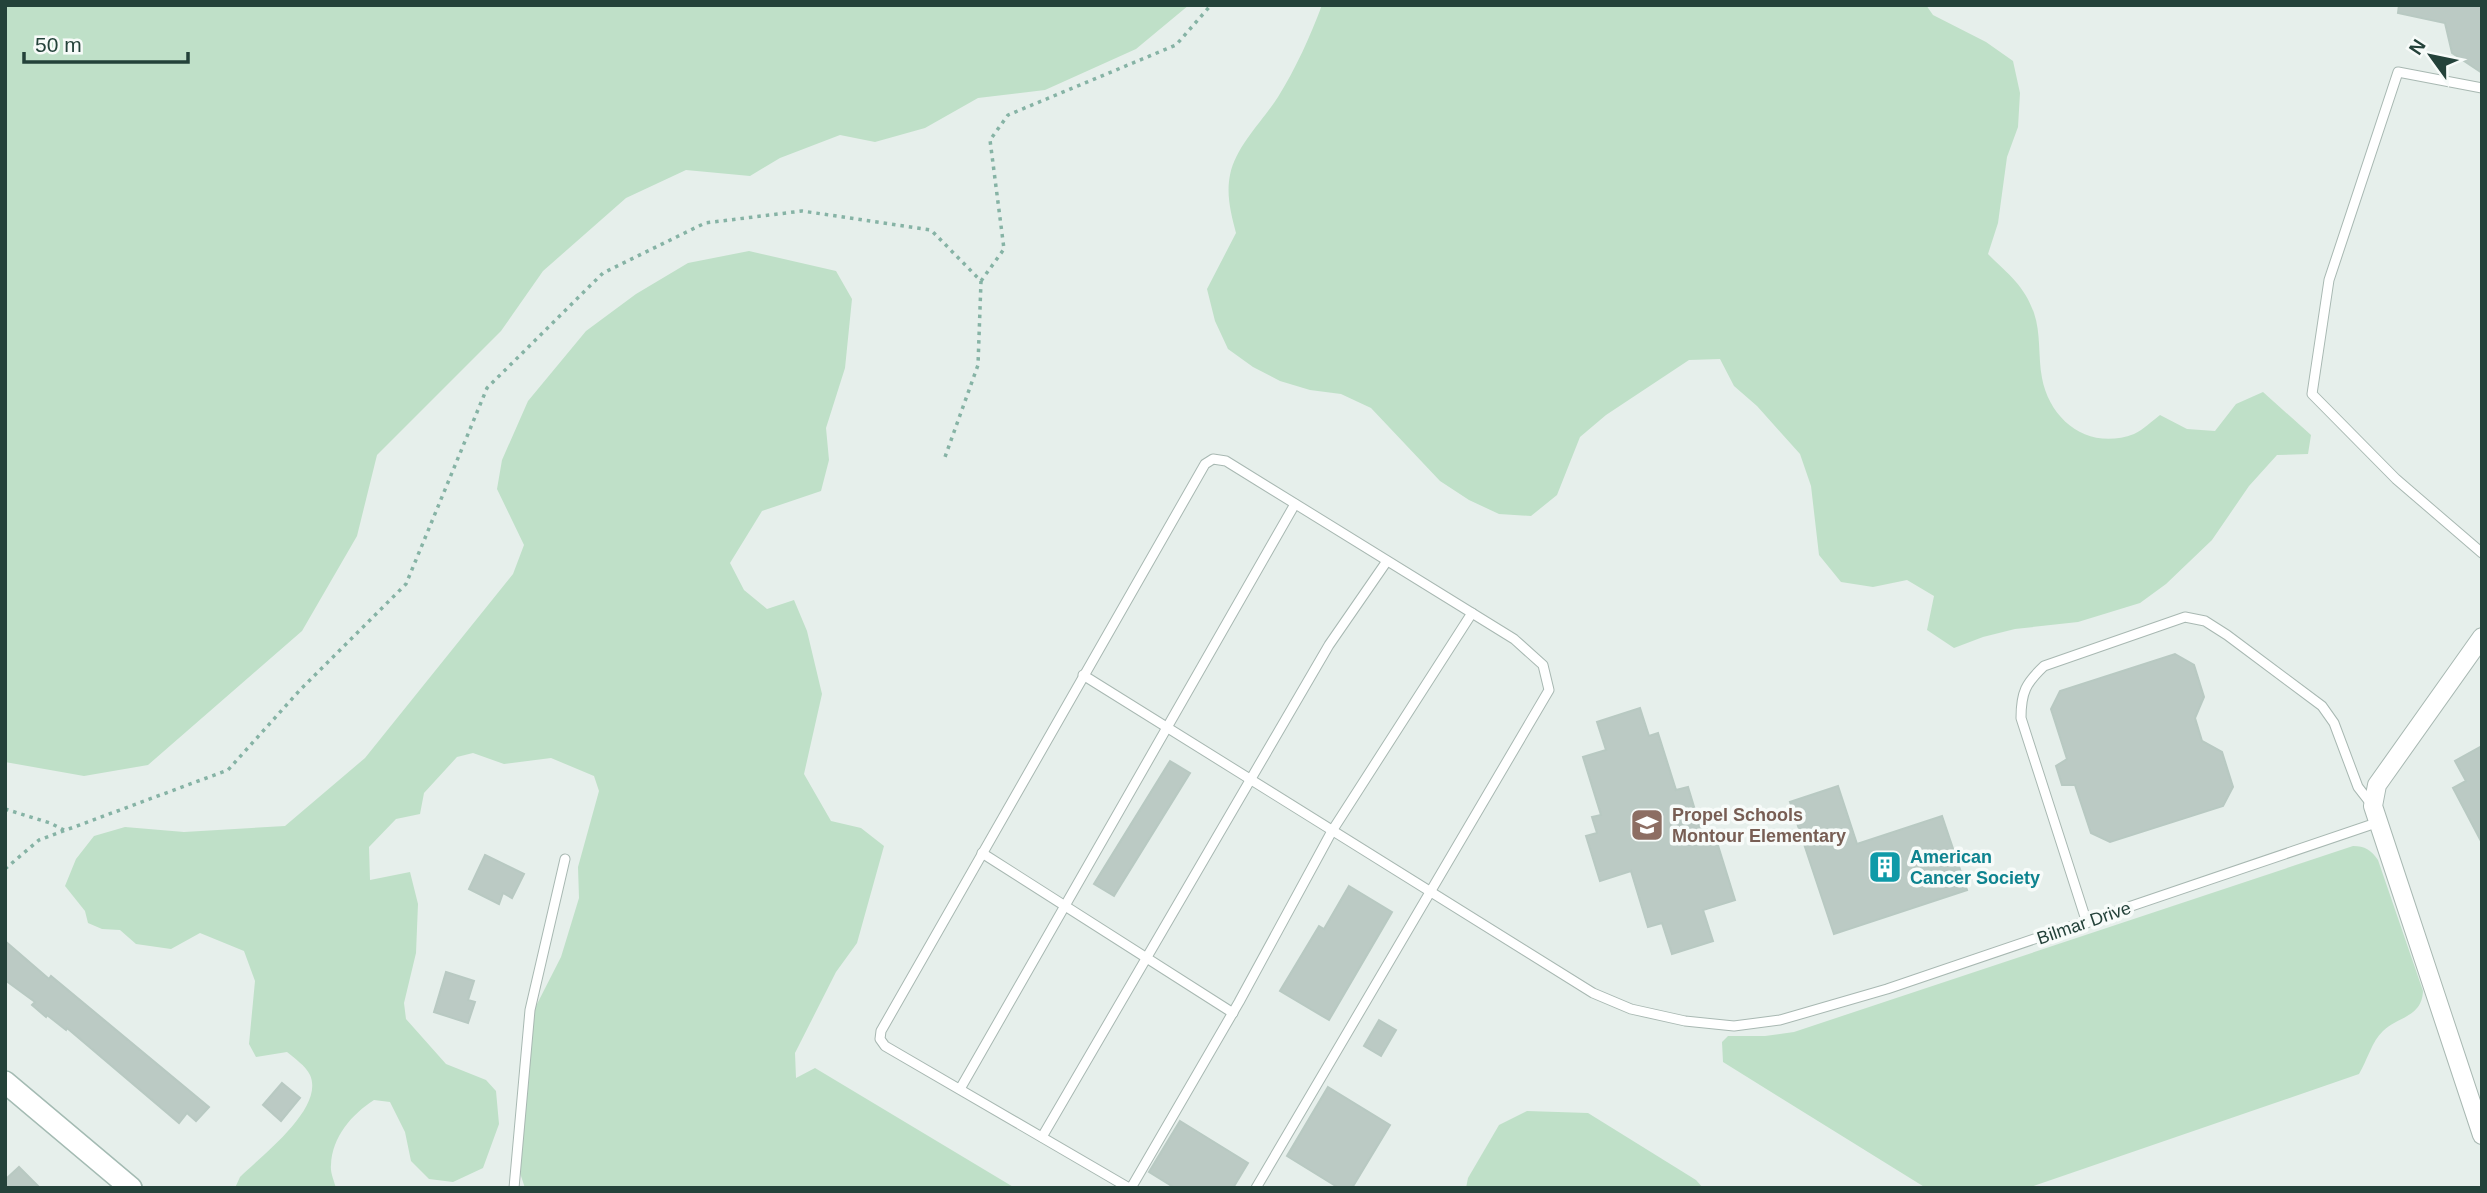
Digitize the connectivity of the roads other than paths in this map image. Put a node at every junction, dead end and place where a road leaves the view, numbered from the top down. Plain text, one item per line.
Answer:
1 (2482, 88) edge
2 (1295, 503) junction
3 (2482, 553) edge
4 (1387, 561) junction
5 (1472, 613) junction
6 (2480, 640) edge
7 (1083, 675) junction
8 (1166, 727) junction
9 (1250, 780) junction
10 (2376, 814) junction
11 (1332, 831) junction
12 (982, 853) junction
13 (565, 859) dead end
14 (1431, 893) junction
15 (1065, 905) junction
16 (2087, 923) junction
17 (1147, 957) junction
18 (1233, 1013) junction
19 (5, 1082) edge
20 (960, 1089) junction
21 (2482, 1135) edge
22 (1042, 1137) junction
23 (131, 1188) edge
24 (514, 1188) edge
25 (1130, 1188) edge
26 (1256, 1188) edge

1 - 3 lane
2 - 4 lane
2 - 7 lane
2 - 8 lane
4 - 5 lane
4 - 9 lane
5 - 11 lane
5 - 14 lane
6 - 10 street
7 - 8 lane, Bilmar Drive
7 - 12 lane
8 - 9 lane, Bilmar Drive
8 - 15 lane
9 - 11 lane, Bilmar Drive
9 - 17 lane
10 - 16 lane, Bilmar Drive
10 - 16 lane
10 - 21 street
11 - 14 lane, Bilmar Drive
11 - 18 lane
12 - 15 lane
12 - 20 lane
13 - 24 lane
14 - 16 lane, Bilmar Drive
14 - 26 lane
15 - 17 lane
15 - 20 lane
17 - 18 lane
17 - 22 lane
18 - 25 lane
19 - 23 street
20 - 22 lane
22 - 25 lane

